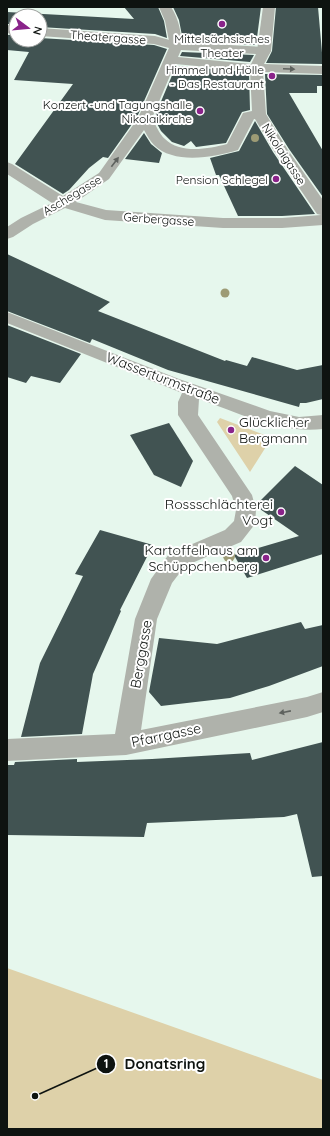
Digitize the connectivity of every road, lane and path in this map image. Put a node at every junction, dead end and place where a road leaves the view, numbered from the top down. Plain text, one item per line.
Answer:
1 (165, 7) edge
2 (268, 7) edge
3 (48, 33) edge
4 (176, 46) junction
5 (264, 51) junction
6 (170, 60) junction
7 (256, 68) junction
8 (323, 70) edge
9 (259, 114) junction
10 (145, 118) junction
11 (7, 167) edge
12 (63, 203) junction
13 (323, 211) edge
14 (323, 220) edge
15 (7, 234) edge
16 (7, 317) edge
17 (193, 391) junction
18 (323, 422) edge
19 (323, 702) edge
20 (126, 744) junction
21 (7, 750) edge

1 - 4 street
2 - 5 street
3 - 4 street, Theatergasse
4 - 5 street, Theatergasse
4 - 6 street, Aschegasse
5 - 7 street
6 - 7 street
6 - 10 street, Aschegasse
7 -> 8 street
7 - 9 street, Nikolaigasse
9 - 10 street
9 - 13 street, Nikolaigasse
12 -> 10 street, Aschegasse
11 - 12 street, Gerbergasse
12 - 14 street, Gerbergasse
12 - 15 street, Aschegasse
16 - 17 street, Wasserturmstraße
17 - 18 street, Wasserturmstraße
17 - 20 street, Berggasse
19 -> 20 street, Pfarrgasse
20 - 21 street, Pfarrgasse

